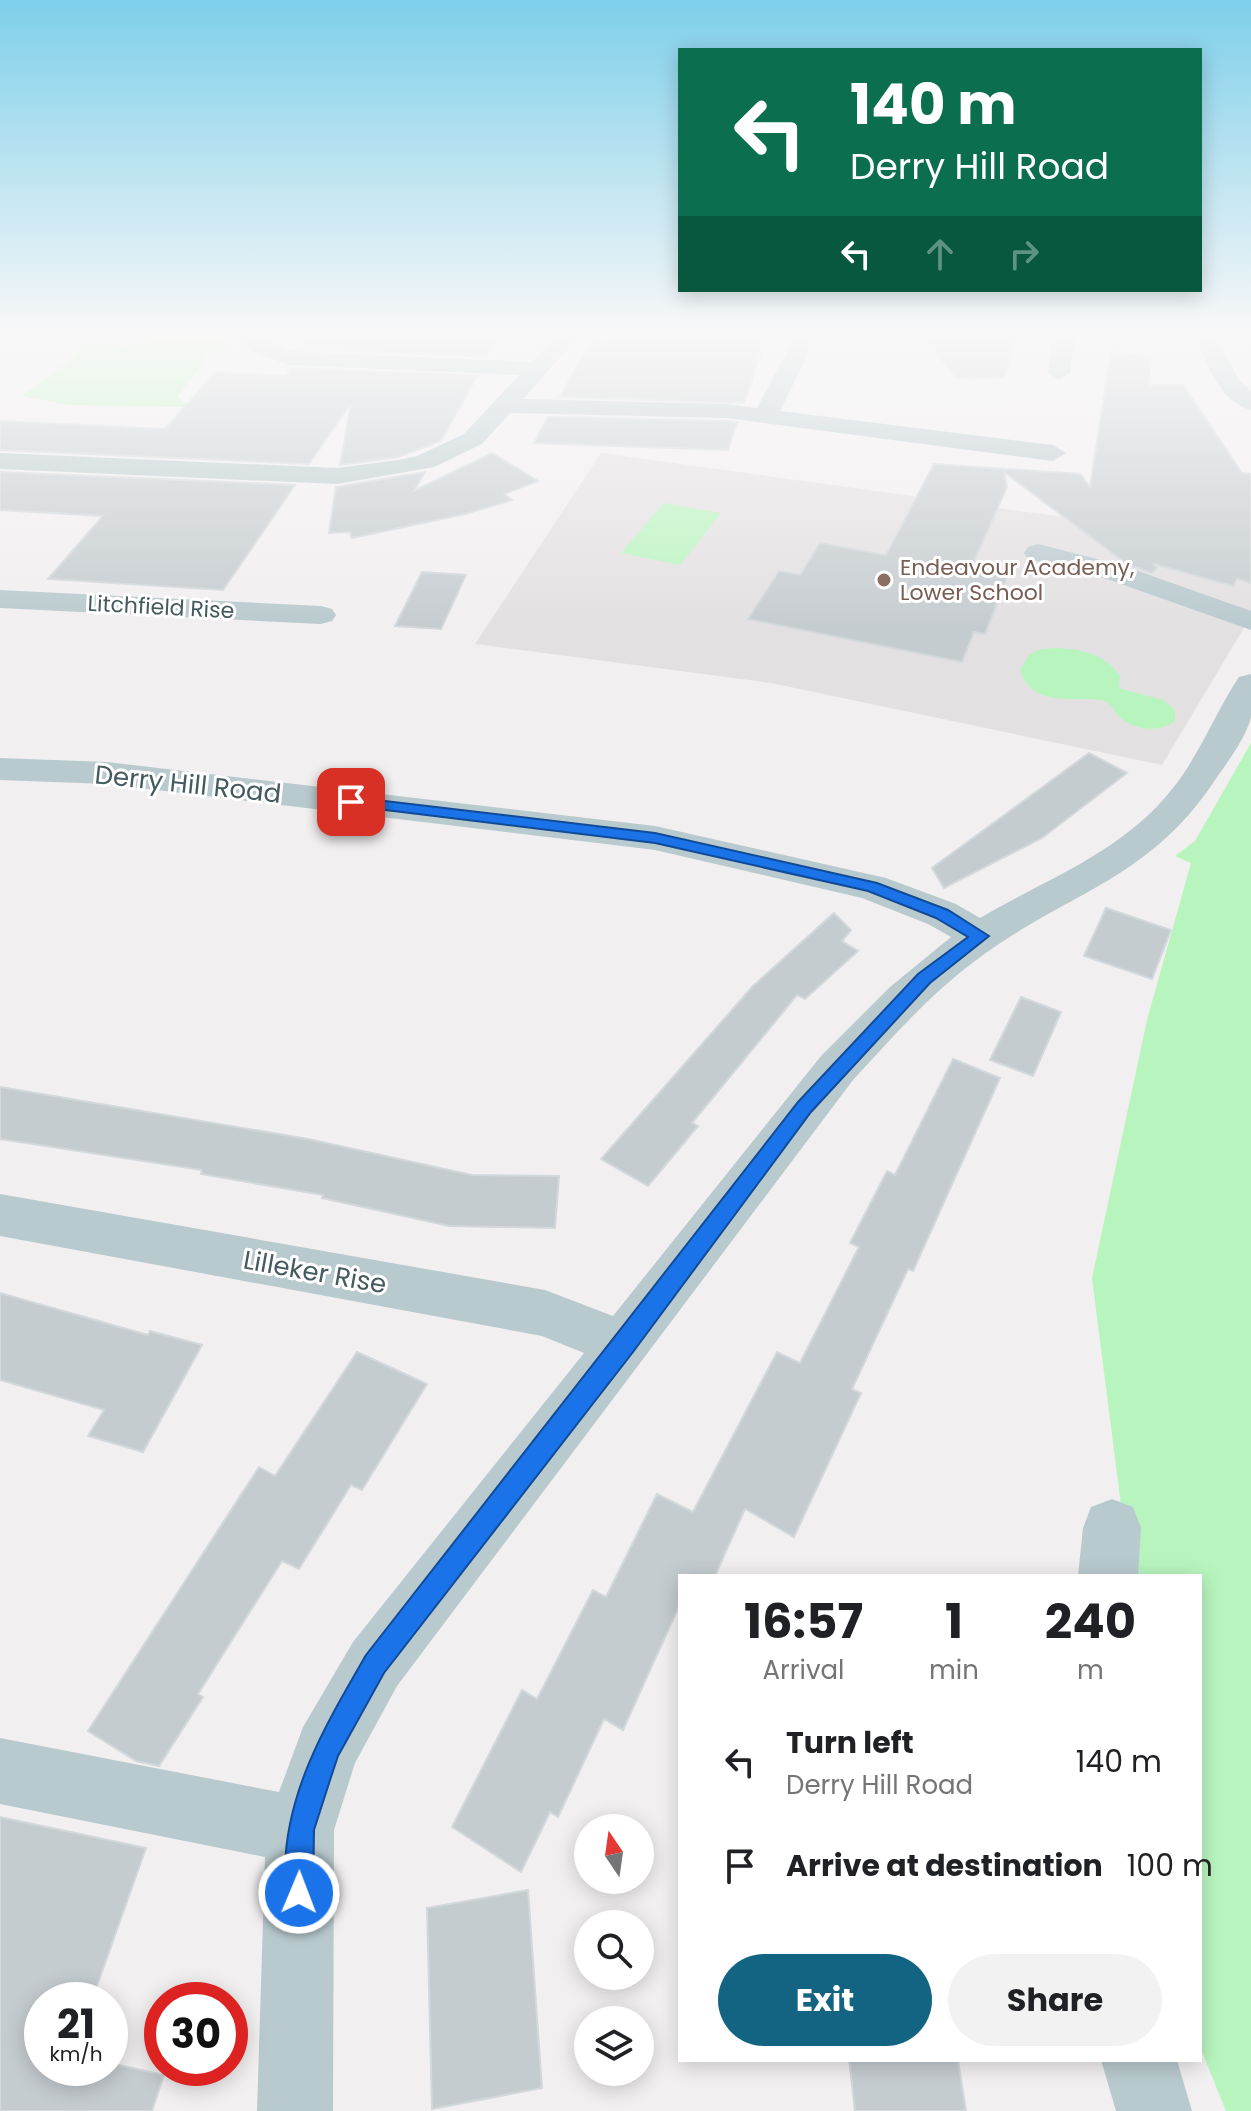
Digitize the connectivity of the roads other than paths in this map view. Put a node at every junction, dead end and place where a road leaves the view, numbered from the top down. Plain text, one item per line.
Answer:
1 (480, 433) edge
2 (934, 433) edge
3 (1053, 453) dead end
4 (0, 461) edge
5 (1038, 553) dead end
6 (0, 599) edge
7 (321, 615) dead end
8 (1251, 621) edge
9 (1251, 684) edge
10 (0, 769) edge
11 (980, 936) junction
12 (0, 1215) edge
13 (625, 1345) junction
14 (0, 1771) edge
15 (300, 1830) junction
16 (1140, 2062) edge
17 (295, 2111) edge
18 (1154, 2111) edge

1 - 4 street
2 - 3 street
5 - 8 street
6 - 7 street, Litchfield Rise
9 - 11 street
10 - 11 street, Derry Hill Road
11 - 13 street
12 - 13 street, Lilleker Rise
13 - 15 street
14 - 15 street
15 - 17 street
16 - 18 street

